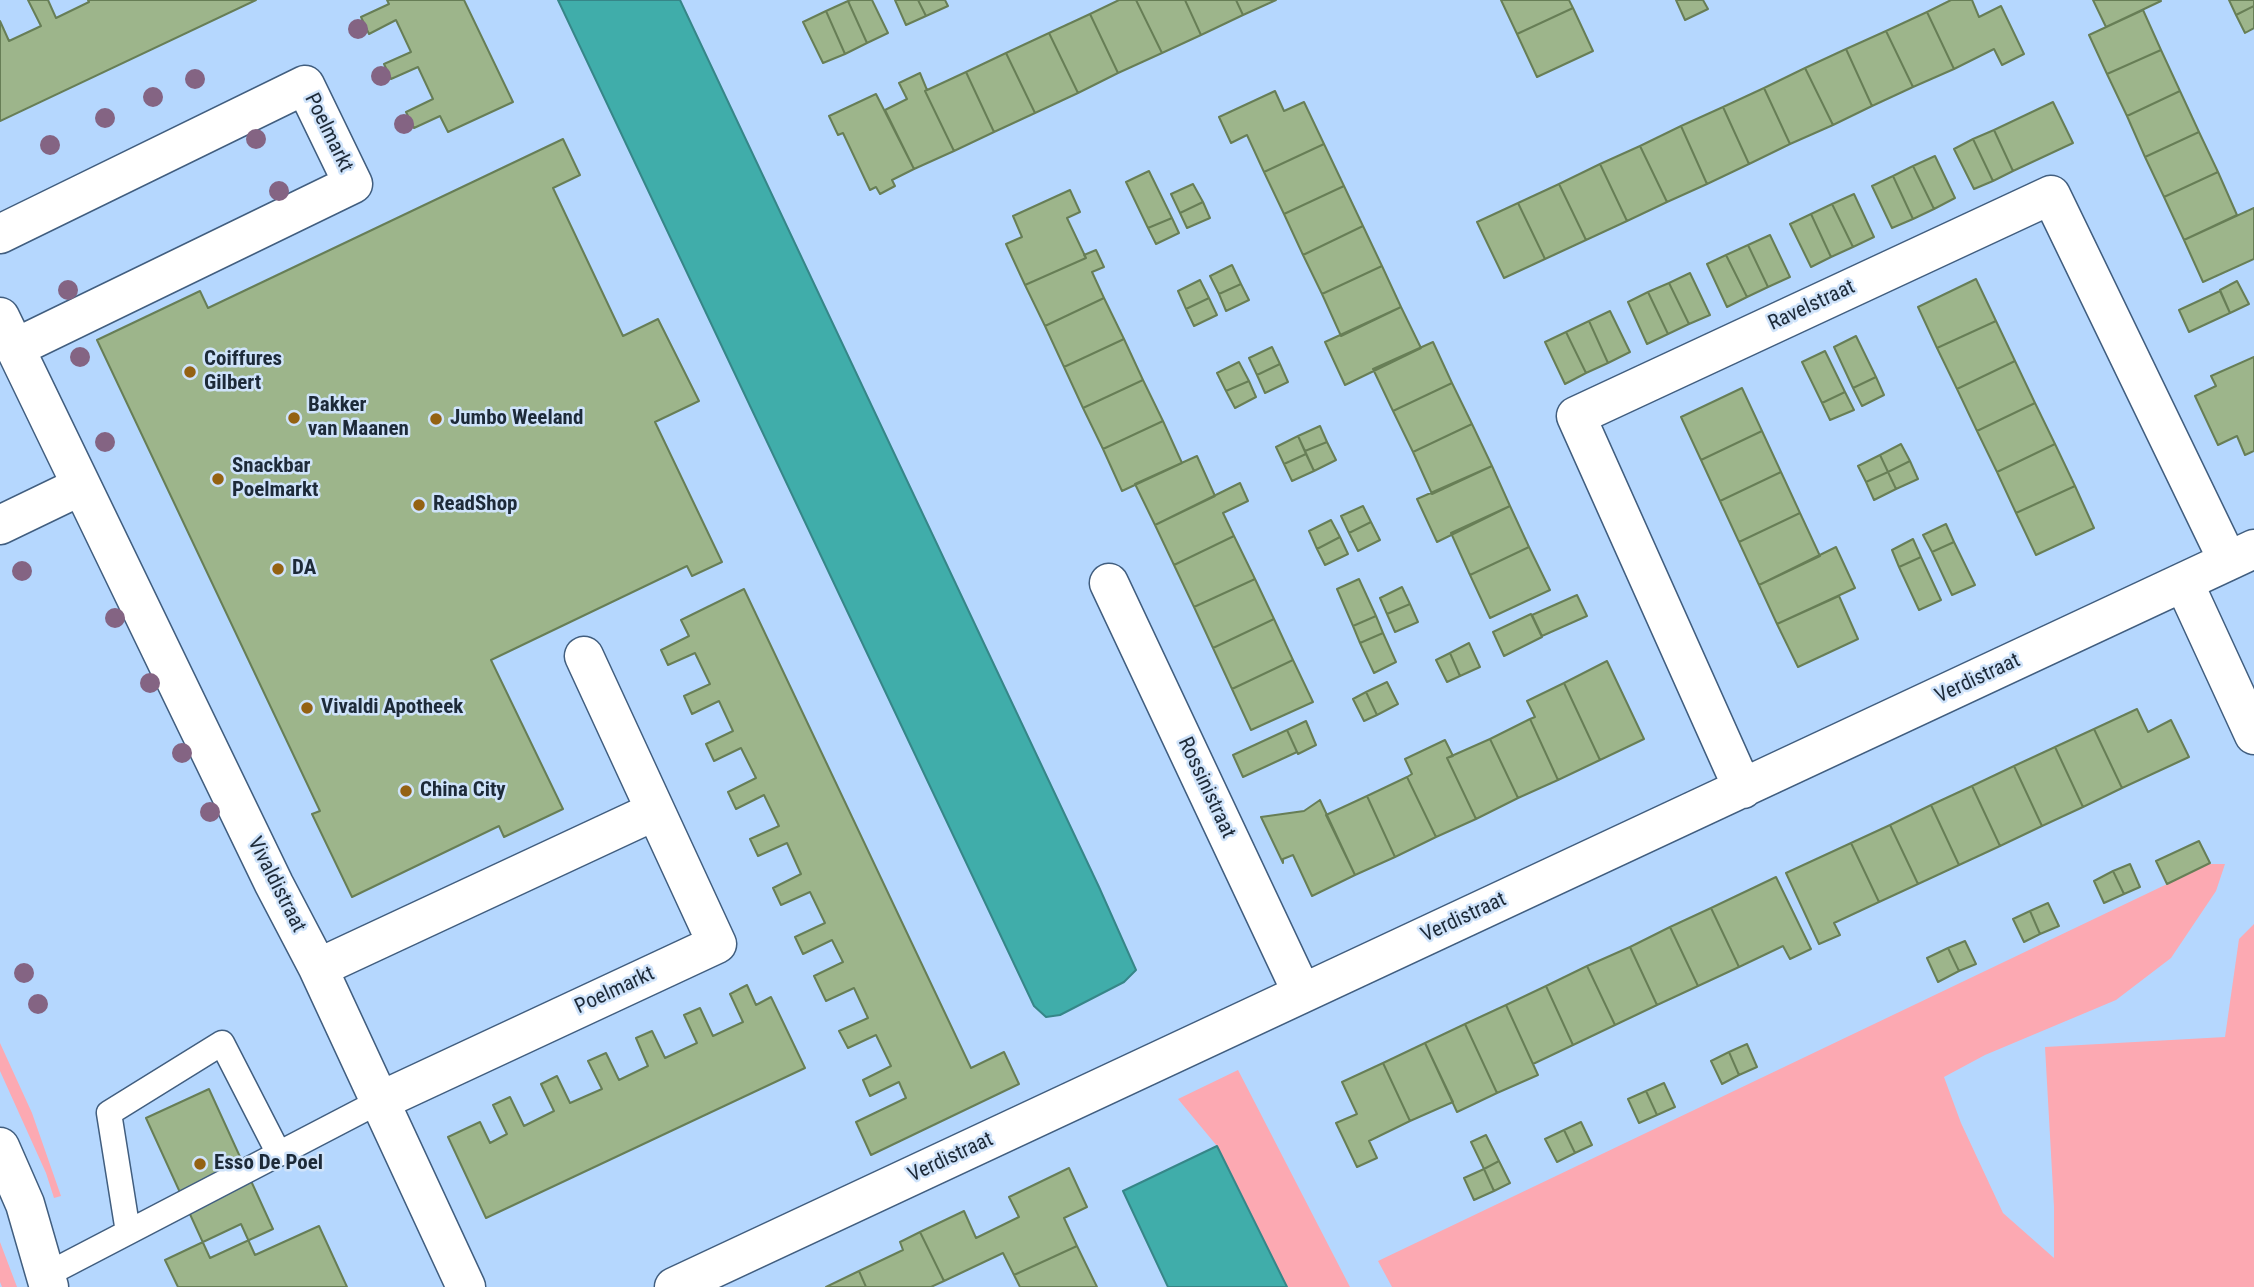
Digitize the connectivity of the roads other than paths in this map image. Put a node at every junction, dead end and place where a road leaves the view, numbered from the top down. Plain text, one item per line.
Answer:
1 (0, 234) edge
2 (7, 333) edge
3 (81, 486) junction
4 (0, 525) edge
5 (2241, 555) edge
6 (1110, 583) dead end
7 (2184, 583) junction
8 (583, 656) dead end
9 (2254, 735) edge
10 (1743, 789) junction
11 (655, 811) junction
12 (318, 968) junction
13 (1302, 993) junction
14 (380, 1101) junction
15 (0, 1147) edge
16 (279, 1154) junction
17 (128, 1233) junction
18 (47, 1281) edge
19 (695, 1283) edge
20 (466, 1287) edge

1 - 2 street, Poelmarkt
2 - 3 street, Vivaldistraat
3 - 4 street
3 - 12 street, Vivaldistraat
5 - 7 street, Verdistraat
5 - 10 street, Ravelstraat
6 - 13 street, Rossinistraat
7 - 9 street
7 - 10 street, Verdistraat
8 - 11 street, Poelmarkt
10 - 13 street, Verdistraat
11 - 12 street
11 - 14 street, Poelmarkt
12 - 14 street, Vivaldistraat
13 - 19 street, Verdistraat
14 - 16 lane
14 - 20 street, Vivaldistraat
15 - 18 street
16 - 17 lane
16 - 17 lane
17 - 18 lane

